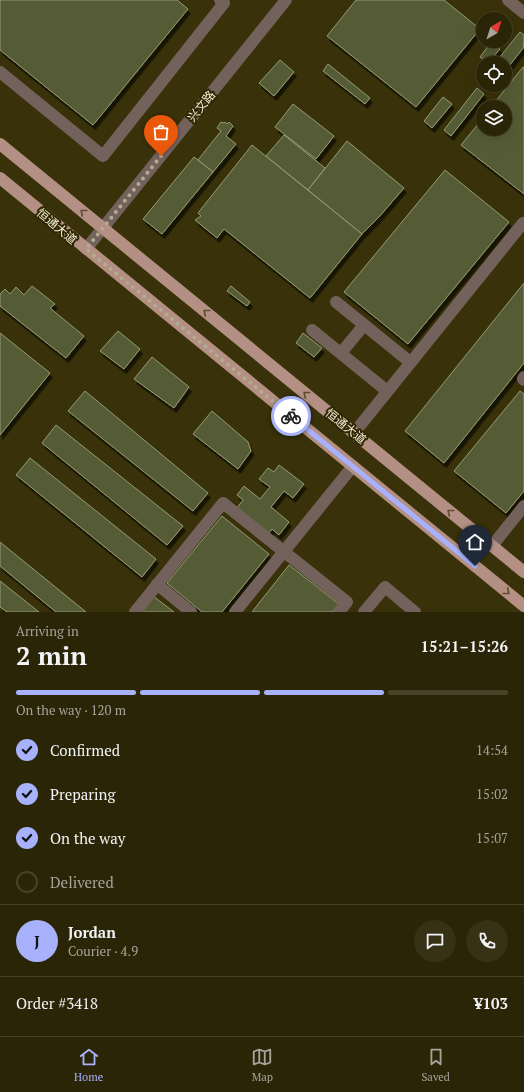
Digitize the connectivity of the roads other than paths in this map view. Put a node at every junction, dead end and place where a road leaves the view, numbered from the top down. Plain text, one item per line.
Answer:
1 (220, 0) edge
2 (286, 0) edge
3 (508, 0) edge
4 (524, 13) edge
5 (0, 72) edge
6 (0, 144) edge
7 (0, 178) edge
8 (523, 223) dead end
9 (103, 228) junction
10 (86, 249) junction
11 (336, 302) dead end
12 (364, 325) junction
13 (312, 330) dead end
14 (341, 353) junction
15 (410, 362) junction
16 (387, 391) junction
17 (354, 433) junction
18 (353, 466) junction
19 (521, 514) edge
20 (492, 546) junction
21 (284, 552) junction
22 (524, 572) edge
23 (157, 584) junction
24 (524, 606) edge
25 (135, 612) edge
26 (191, 612) edge
27 (235, 612) edge
28 (339, 612) edge
29 (364, 612) edge
30 (415, 612) edge

1 - 5 street
2 - 9 street, 兴文路
3 - 4 street
9 -> 6 main road, 恒通大道
7 - 10 main road, 恒通大道
8 - 15 street
9 - 10 street, 兴文路
17 -> 9 main road, 恒通大道
10 - 18 main road, 恒通大道
11 - 12 street
12 - 14 street
12 - 15 street
13 - 14 street
14 - 16 street
15 - 16 street
16 - 17 street
20 -> 17 main road, 恒通大道
18 - 21 street
18 -> 24 main road, 恒通大道
19 - 20 street
20 - 22 main road, 恒通大道
21 - 23 street
21 - 27 street
21 - 28 street
23 - 25 street
23 - 26 street
29 - 30 street

